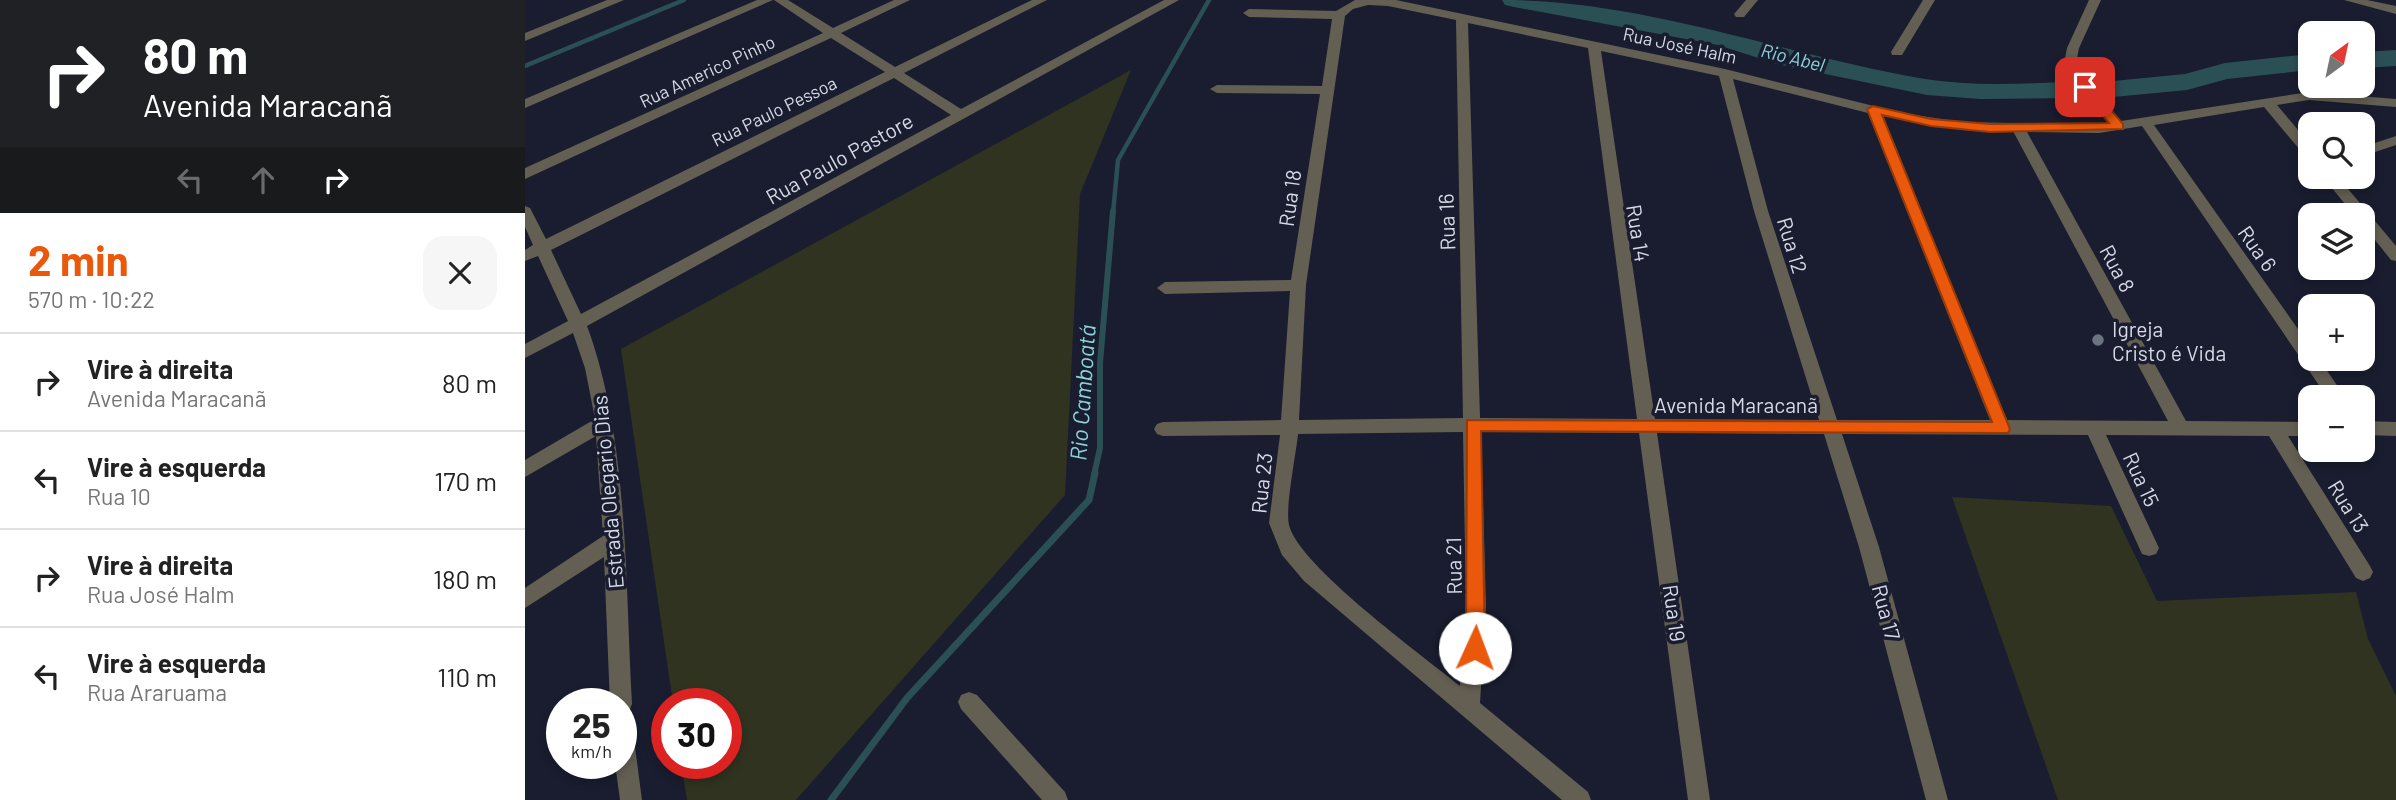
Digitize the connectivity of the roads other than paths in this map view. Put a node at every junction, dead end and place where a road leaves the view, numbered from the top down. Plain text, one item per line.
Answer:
1 (767, 0) edge
2 (781, 0) edge
3 (904, 0) edge
4 (1041, 0) edge
5 (1173, 0) edge
6 (1373, 0) edge
7 (1752, 0) edge
8 (1929, 0) edge
9 (2095, 0) edge
10 (2350, 0) edge
11 (611, 1) edge
12 (2396, 10) edge
13 (1249, 13) dead end
14 (1740, 13) dead end
15 (1339, 15) junction
16 (1462, 18) junction
17 (832, 33) junction
18 (525, 37) edge
19 (1594, 45) junction
20 (1896, 52) dead end
21 (895, 73) junction
22 (1725, 73) junction
23 (1217, 89) dead end
24 (1328, 90) junction
25 (2267, 102) junction
26 (2396, 103) edge
27 (525, 104) edge
28 (1873, 109) junction
29 (961, 114) junction
30 (2146, 123) junction
31 (2119, 127) junction
32 (2019, 129) junction
33 (2298, 139) edge
34 (2396, 140) edge
35 (2375, 148) edge
36 (525, 174) edge
37 (2340, 189) edge
38 (2351, 203) edge
39 (525, 211) edge
40 (2375, 231) edge
41 (542, 247) junction
42 (525, 256) edge
43 (2396, 256) edge
44 (1298, 285) junction
45 (1164, 288) dead end
46 (578, 324) junction
47 (525, 352) edge
48 (2328, 385) edge
49 (604, 422) junction
50 (1473, 425) junction
51 (1290, 427) junction
52 (1648, 427) junction
53 (1829, 427) junction
54 (2094, 428) junction
55 (2181, 428) junction
56 (2375, 428) edge
57 (1163, 429) dead end
58 (2002, 429) junction
59 (2274, 429) junction
60 (2298, 429) edge
61 (2396, 429) edge
62 (525, 469) edge
63 (613, 540) junction
64 (2149, 548) dead end
65 (2363, 572) dead end
66 (525, 599) edge
67 (620, 688) edge
68 (969, 702) dead end
69 (1469, 706) junction
70 (629, 779) edge
71 (631, 800) edge
72 (1057, 800) edge
73 (1580, 800) edge
74 (1699, 800) edge
75 (1937, 800) edge

1 - 27 street
2 - 17 street
3 - 17 street, Rua Americo Pinho
4 - 21 street, Rua Paulo Pessoa
5 - 29 street, Rua Paulo Pastore
6 - 15 street
6 - 16 street, Rua José Halm
7 - 14 street
8 - 20 street
9 - 31 street
10 - 12 street
11 - 18 street
13 - 15 street
15 - 24 street, Rua 18
16 - 19 street, Rua José Halm
16 - 50 street, Rua 16
17 - 21 street
17 - 36 street, Rua Americo Pinho
19 - 22 street, Rua José Halm
19 - 52 street, Rua 14
21 - 29 street
21 - 41 street, Rua Paulo Pessoa
22 - 28 street, Rua José Halm
22 - 53 street, Rua 12
23 - 24 street
24 - 44 street, Rua 18
25 - 26 street, Rua José Halm
25 - 30 street, Rua José Halm
25 - 33 street
28 - 32 street, Rua José Halm
28 - 58 street
29 - 46 street, Rua Paulo Pastore
30 - 31 street, Rua José Halm
30 - 48 street, Rua 6
31 - 32 street, Rua José Halm
32 - 55 street, Rua 8
34 - 35 street
37 - 38 street
39 - 41 street, Estrada Olegario Dias
40 - 43 street
41 - 42 street, Rua Paulo Pessoa
41 - 46 street, Estrada Olegario Dias
44 - 45 street
44 - 51 street, Rua 18
46 - 47 street, Rua Paulo Pastore
46 - 49 street, Estrada Olegario Dias
49 - 62 street
49 - 63 street, Estrada Olegario Dias
50 - 51 street, Avenida Maracanã
50 - 52 street, Avenida Maracanã
50 - 69 street, Rua 21
51 - 57 street, Avenida Maracanã
51 - 69 street, Rua 23
52 - 53 street, Avenida Maracanã
52 - 74 street, Rua 19
53 - 58 street, Avenida Maracanã
53 - 75 street, Rua 17
54 - 55 street, Avenida Maracanã
54 - 58 street, Avenida Maracanã
54 - 64 street, Rua 15
55 - 59 street, Avenida Maracanã
56 - 61 street
59 - 60 street, Avenida Maracanã
59 - 65 street, Rua 13
63 - 66 street
63 - 67 street, Estrada Olegario Dias
68 - 72 street
69 - 73 street, Rua 23
70 - 71 street

